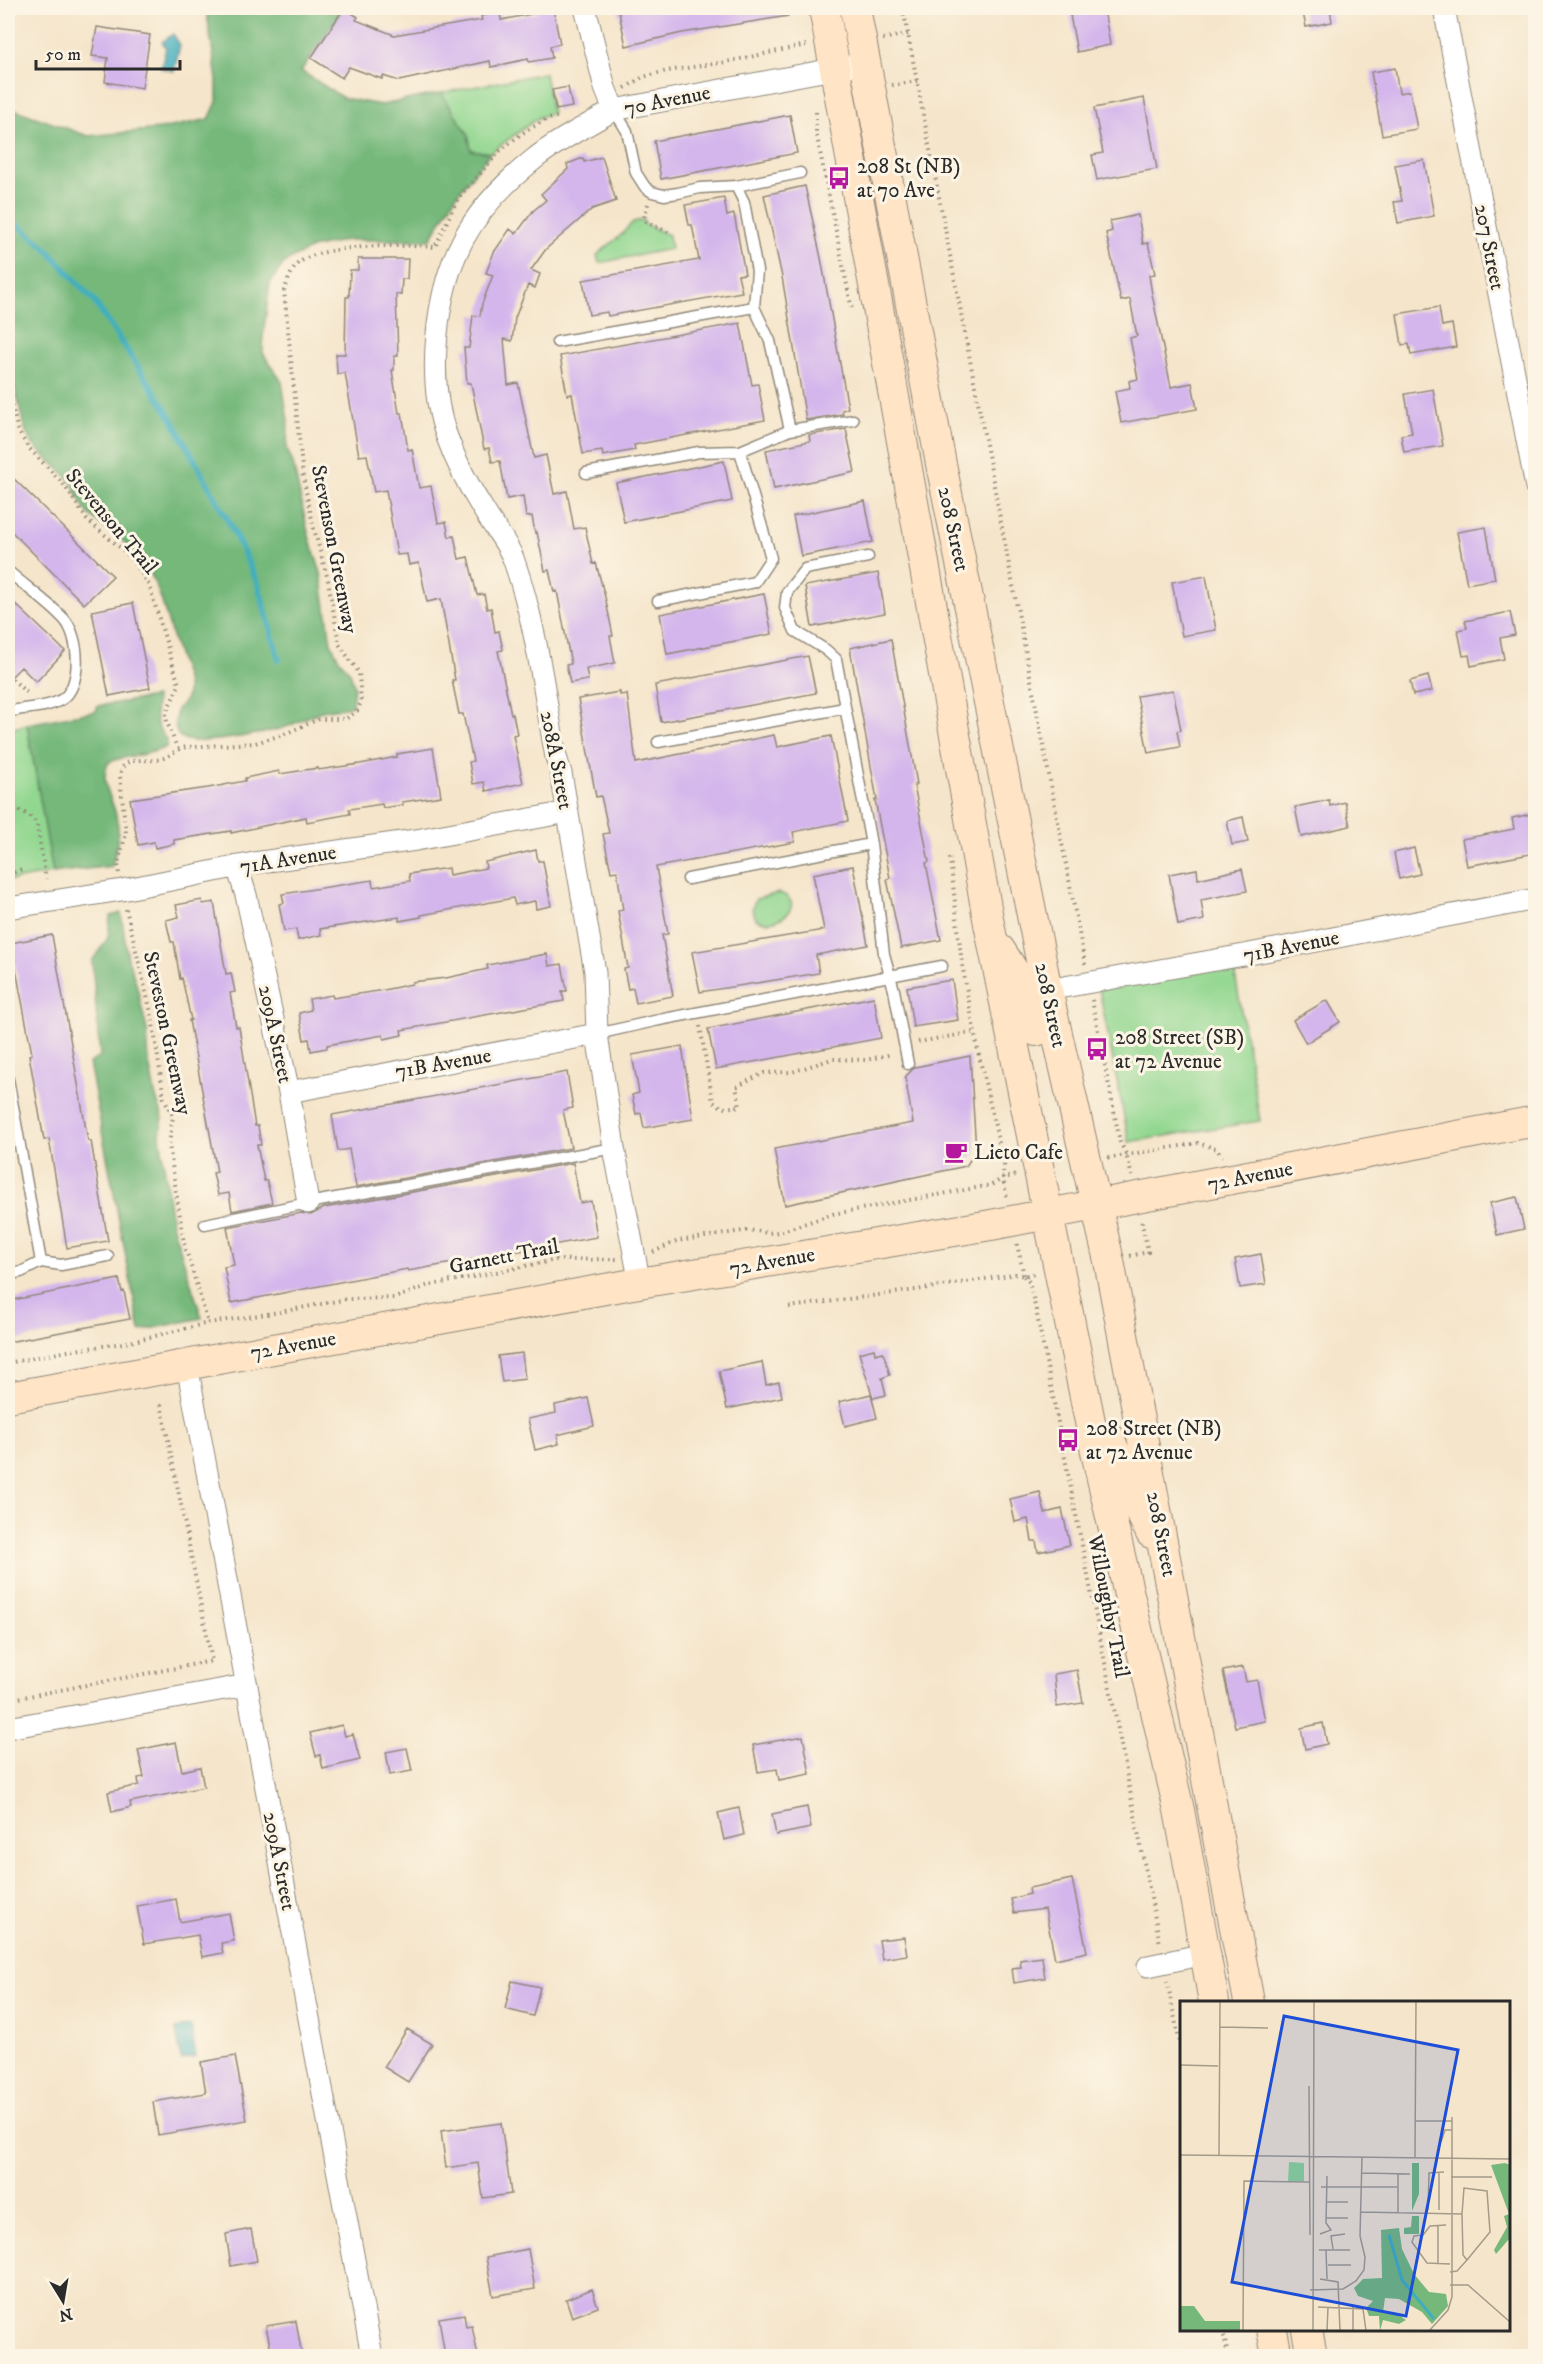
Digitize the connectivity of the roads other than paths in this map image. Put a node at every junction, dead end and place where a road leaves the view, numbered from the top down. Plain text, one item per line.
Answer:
1 (585, 8) edge
2 (824, 8) edge
3 (855, 8) edge
4 (1444, 8) edge
5 (865, 63) junction
6 (836, 69) junction
7 (614, 110) junction
8 (800, 173) dead end
9 (736, 186) junction
10 (456, 256) joint
11 (754, 307) junction
12 (557, 342) dead end
13 (853, 420) dead end
14 (790, 430) junction
15 (740, 451) junction
16 (586, 473) dead end
17 (1536, 487) edge
18 (868, 557) dead end
19 (8, 572) edge
20 (658, 601) dead end
21 (845, 708) junction
22 (8, 712) edge
23 (658, 742) dead end
24 (568, 812) junction
25 (872, 844) junction
26 (237, 866) junction
27 (688, 879) dead end
28 (1536, 899) edge
29 (8, 908) edge
30 (989, 924) junction
31 (942, 966) dead end
32 (889, 976) junction
33 (1047, 990) junction
34 (597, 1035) junction
35 (908, 1064) dead end
36 (8, 1079) edge
37 (289, 1092) junction
38 (1536, 1121) edge
39 (614, 1148) junction
40 (308, 1203) junction
41 (1097, 1205) junction
42 (1048, 1214) junction
43 (205, 1224) dead end
44 (108, 1256) dead end
45 (41, 1262) junction
46 (637, 1270) junction
47 (8, 1275) edge
48 (187, 1365) junction
49 (8, 1397) edge
50 (1168, 1565) junction
51 (247, 1685) junction
52 (8, 1728) edge
53 (1205, 1954) junction
54 (1148, 1966) dead end
55 (1214, 2001) edge
56 (1249, 2001) edge
57 (1272, 2331) edge
58 (1307, 2331) edge
59 (372, 2356) edge
60 (1277, 2356) edge
61 (1312, 2356) edge

1 - 7 street
2 - 6 main road, 208 Street
3 - 5 main road, 208 Street
4 - 17 street, 207 Street
5 - 6 street, 70 Avenue
5 - 33 main road, 208 Street
6 - 7 street, 70 Avenue
6 - 30 main road, 208 Street
7 - 9 lane
7 - 10 street, 70 Avenue
8 - 9 lane
9 - 11 lane
10 - 24 street, 208A Street
11 - 12 lane
11 - 14 lane
13 - 14 lane
14 - 15 lane
15 - 16 lane
15 - 20 lane
18 - 21 lane
19 - 22 lane
21 - 23 lane
21 - 25 lane
24 - 26 street, 71A Avenue
24 - 34 street, 208A Street
25 - 27 lane
25 - 32 lane
26 - 29 street, 71A Avenue
26 - 37 street, 209A Street
28 - 33 street, 71B Avenue
30 - 41 main road
30 - 42 main road, 208 Street
31 - 32 lane
32 - 34 lane
32 - 35 lane
33 - 41 main road, 208 Street
34 - 37 street, 71B Avenue
34 - 39 street, 208A Street
36 - 45 lane
37 - 40 street, 209A Street
38 - 41 main road, 72 Avenue
39 - 40 lane
39 - 46 street, 208A Street
40 - 43 lane
41 - 42 main road, 72 Avenue
41 - 50 main road, 208 Street
42 - 46 main road, 72 Avenue
42 - 50 main road
42 - 53 main road, 208 Street
44 - 45 lane
45 - 47 lane
46 - 48 main road, 72 Avenue
48 - 49 main road, 72 Avenue
48 - 51 street, 209A Street
50 - 56 main road, 208 Street
51 - 52 street
51 - 59 street, 209A Street
53 - 54 street
53 - 55 main road, 208 Street
57 - 60 main road
58 - 61 main road

